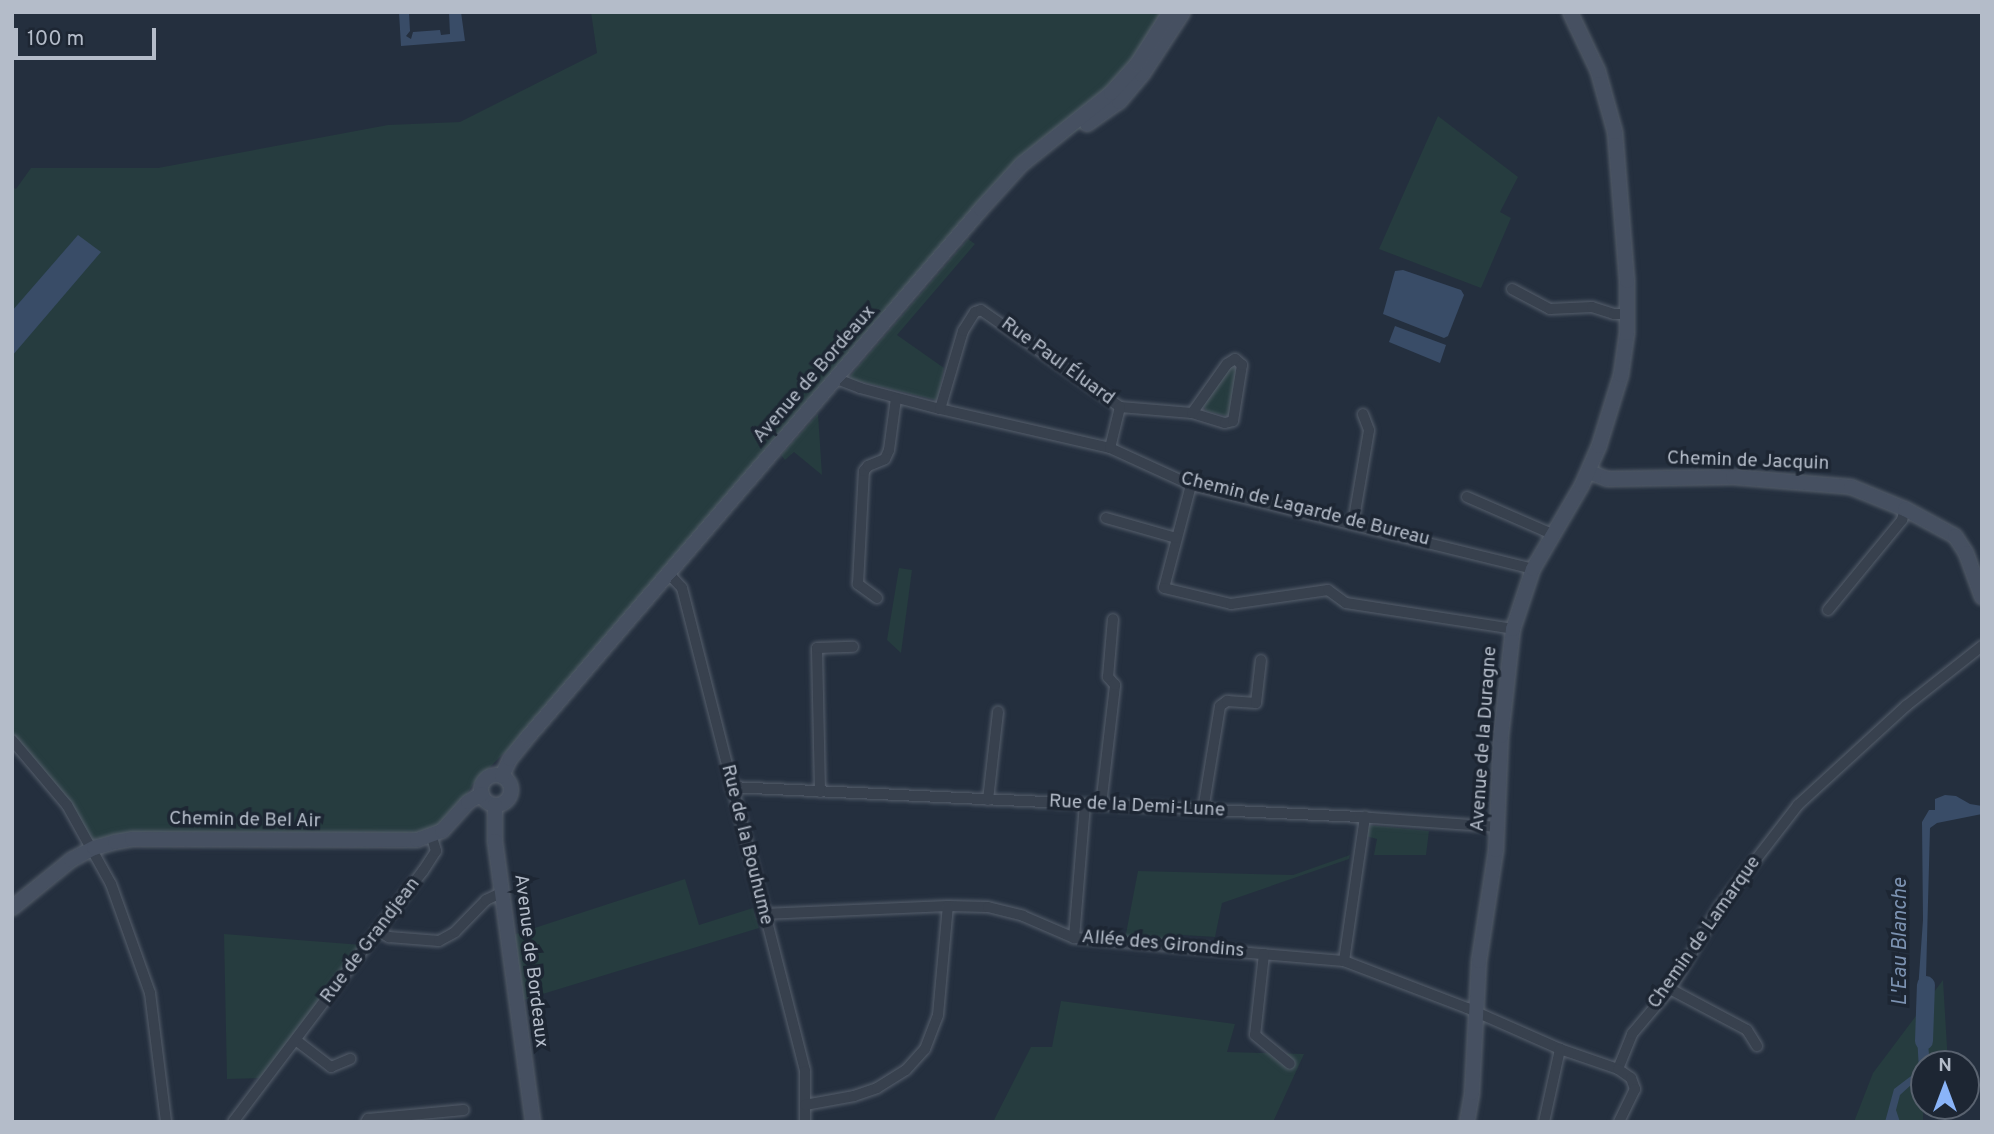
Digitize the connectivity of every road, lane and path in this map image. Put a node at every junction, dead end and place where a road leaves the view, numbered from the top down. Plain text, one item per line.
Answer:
1 (1170, 12) edge
2 (1183, 12) edge
3 (1570, 12) edge
4 (1005, 186) junction
5 (1512, 289) dead end
6 (1628, 314) junction
7 (837, 379) junction
8 (896, 398) junction
9 (1120, 407) junction
10 (940, 409) junction
11 (1192, 413) junction
12 (1363, 414) dead end
13 (1110, 448) junction
14 (1588, 472) junction
15 (1191, 485) junction
16 (1467, 497) dead end
17 (1905, 509) junction
18 (1106, 518) dead end
19 (1353, 524) junction
20 (1552, 534) junction
21 (1176, 538) junction
22 (1533, 569) junction
23 (669, 574) junction
24 (1982, 597) edge
25 (877, 598) dead end
26 (1828, 610) dead end
27 (1113, 619) dead end
28 (1513, 629) junction
29 (1982, 646) edge
30 (853, 647) dead end
31 (1261, 660) dead end
32 (998, 712) dead end
33 (12, 740) edge
34 (502, 776) junction
35 (731, 787) junction
36 (820, 792) junction
37 (482, 794) junction
38 (988, 800) junction
39 (1085, 804) junction
40 (1101, 805) junction
41 (495, 806) junction
42 (1203, 810) junction
43 (1365, 817) junction
44 (1497, 827) junction
45 (432, 837) junction
46 (94, 848) junction
47 (501, 893) junction
48 (948, 906) junction
49 (12, 908) edge
50 (763, 914) junction
51 (378, 931) junction
52 (1074, 939) junction
53 (1264, 954) junction
54 (1344, 961) junction
55 (1670, 989) junction
56 (1475, 1012) junction
57 (296, 1041) junction
58 (1757, 1046) dead end
59 (1560, 1049) junction
60 (350, 1059) dead end
61 (1290, 1064) dead end
62 (1618, 1069) junction
63 (805, 1105) junction
64 (464, 1110) dead end
65 (166, 1122) edge
66 (233, 1122) edge
67 (366, 1122) edge
68 (533, 1122) edge
69 (805, 1122) edge
70 (1467, 1122) edge
71 (1544, 1122) edge
72 (1619, 1122) edge

1 - 4 street, Avenue de Bordeaux
2 - 4 street
3 - 6 street, Avenue de la Duragne
4 - 7 street, Avenue de Bordeaux
5 - 6 street
6 - 14 street, Avenue de la Duragne
7 - 8 street, Chemin de Lagarde de Bureau
7 - 23 street, Avenue de Bordeaux
8 - 10 street, Chemin de Lagarde de Bureau
8 - 25 street
9 - 10 street, Rue Paul Éluard
9 - 11 street, Rue Paul Éluard
9 - 13 street, Rue Paul Éluard
10 - 13 street, Chemin de Lagarde de Bureau
11 - 11 street, Rue Paul Éluard
12 - 19 street
13 - 15 street, Chemin de Lagarde de Bureau
14 - 17 street, Chemin de Jacquin
14 - 20 street, Avenue de la Duragne
15 - 19 street, Chemin de Lagarde de Bureau
15 - 21 street
16 - 20 street
17 - 24 street, Chemin de Jacquin
17 - 26 street
18 - 21 street
19 - 22 street, Chemin de Lagarde de Bureau
20 - 22 street, Avenue de la Duragne
21 - 28 street
22 - 28 street, Avenue de la Duragne
23 - 34 street, Avenue de Bordeaux
23 - 35 street, Rue de la Bouhume
27 - 40 street
28 - 44 street, Avenue de la Duragne
29 - 55 street, Chemin de Lamarque
30 - 36 street
31 - 42 street
32 - 38 street
33 - 46 street
34 - 37 street
34 - 41 street
35 - 36 street, Rue de la Demi-Lune
35 - 50 street, Rue de la Bouhume
36 - 38 street, Rue de la Demi-Lune
37 - 41 street
37 - 45 street
38 - 39 street, Rue de la Demi-Lune
39 - 40 street, Rue de la Demi-Lune
39 - 52 street
40 - 42 street, Rue de la Demi-Lune
41 - 47 street, Avenue de Bordeaux
42 - 43 street, Rue de la Demi-Lune
43 - 44 street, Rue de la Demi-Lune
43 - 54 street
44 - 56 street, Avenue de la Duragne
45 - 46 street, Chemin de Bel Air
45 - 51 street, Rue de Grandjean
46 - 49 street, Chemin de Bel Air
46 - 65 street
47 - 51 street
47 - 68 street, Avenue de Bordeaux
48 - 50 street, Allée des Girondins
48 - 52 street, Allée des Girondins
48 - 63 street
50 - 63 street, Rue de la Bouhume
51 - 57 street, Rue de Grandjean
52 - 53 street, Allée des Girondins
53 - 54 street, Allée des Girondins
53 - 61 street
54 - 56 street, Allée des Girondins
55 - 58 street
55 - 62 street, Chemin de Lamarque
56 - 59 street
56 - 70 street, Avenue de la Duragne
57 - 60 street
57 - 66 street, Rue de Grandjean
59 - 62 street
59 - 71 street
62 - 72 street
63 - 69 street, Rue de la Bouhume
64 - 67 street

